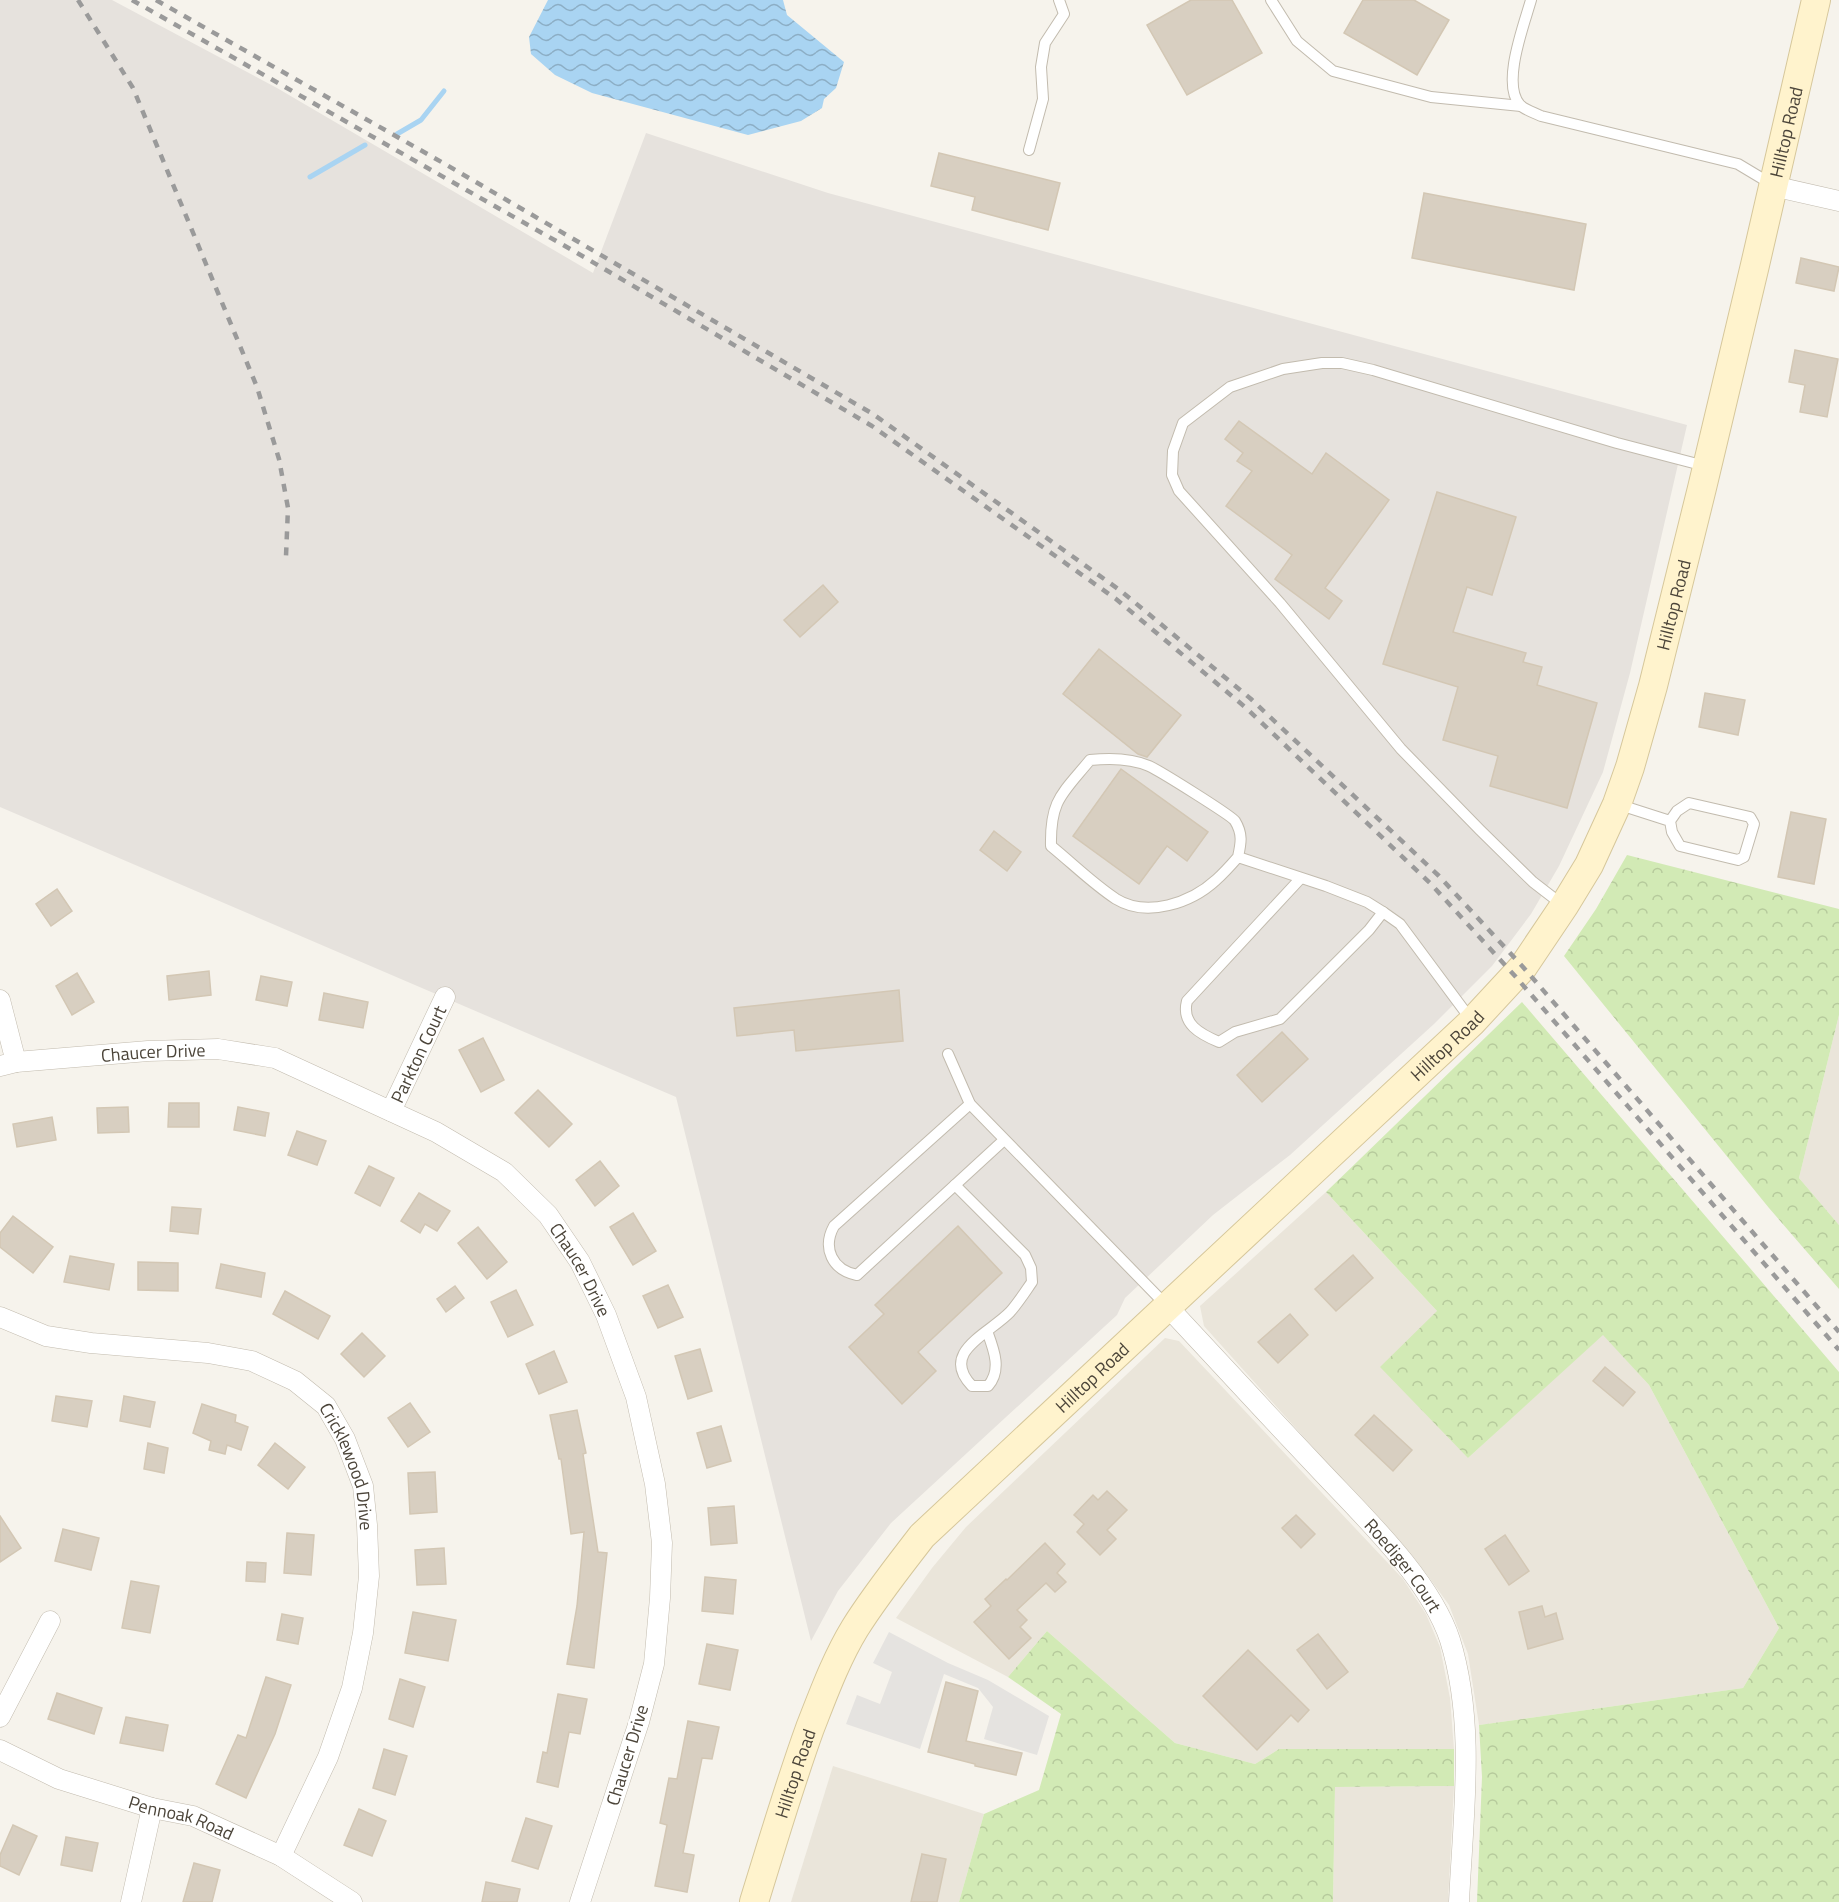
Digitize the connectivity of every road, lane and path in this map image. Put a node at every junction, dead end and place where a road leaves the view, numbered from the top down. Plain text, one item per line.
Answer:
1 (1059, 0) edge
2 (1270, 0) edge
3 (1531, 0) edge
4 (1816, 0) edge
5 (1521, 106) junction
6 (1029, 150) dead end
7 (1773, 186) junction
8 (1839, 201) edge
9 (1707, 467) junction
10 (1617, 804) junction
11 (1670, 821) junction
12 (1238, 857) junction
13 (1300, 879) junction
14 (1564, 906) junction
15 (1383, 912) junction
16 (445, 997) dead end
17 (0, 1000) edge
18 (1472, 1022) junction
19 (948, 1054) dead end
20 (8, 1064) edge
21 (970, 1104) junction
22 (391, 1111) junction
23 (1004, 1140) junction
24 (955, 1185) junction
25 (1167, 1306) junction
26 (0, 1317) edge
27 (987, 1331) junction
28 (50, 1621) dead end
29 (0, 1717) edge
30 (0, 1750) edge
31 (152, 1808) junction
32 (281, 1856) junction
33 (132, 1902) edge
34 (352, 1902) edge
35 (580, 1902) edge
36 (754, 1902) edge
37 (1459, 1902) edge

1 - 6 lane
2 - 5 lane
3 - 5 lane
4 - 7 main road, Hilltop Road
5 - 7 lane
7 - 8 street
7 - 9 main road, Hilltop Road
9 - 10 main road, Hilltop Road
9 - 14 lane
10 - 11 lane
10 - 14 main road, Hilltop Road
11 - 11 lane
12 - 12 lane
12 - 13 lane
13 - 15 lane
13 - 15 lane
14 - 18 main road, Hilltop Road
15 - 18 lane
16 - 22 street, Parkton Court
17 - 20 street
18 - 25 main road, Hilltop Road
19 - 21 lane
20 - 22 street, Chaucer Drive
21 - 23 lane
21 - 24 lane
22 - 35 street, Chaucer Drive
23 - 24 lane
23 - 25 lane
24 - 27 lane
25 - 36 main road, Hilltop Road
25 - 37 street, Roediger Court
26 - 32 street, Cricklewood Drive
27 - 27 lane
28 - 29 street
30 - 31 street, Pennoak Road
31 - 32 street, Pennoak Road
31 - 33 street
32 - 34 street, Pennoak Road

